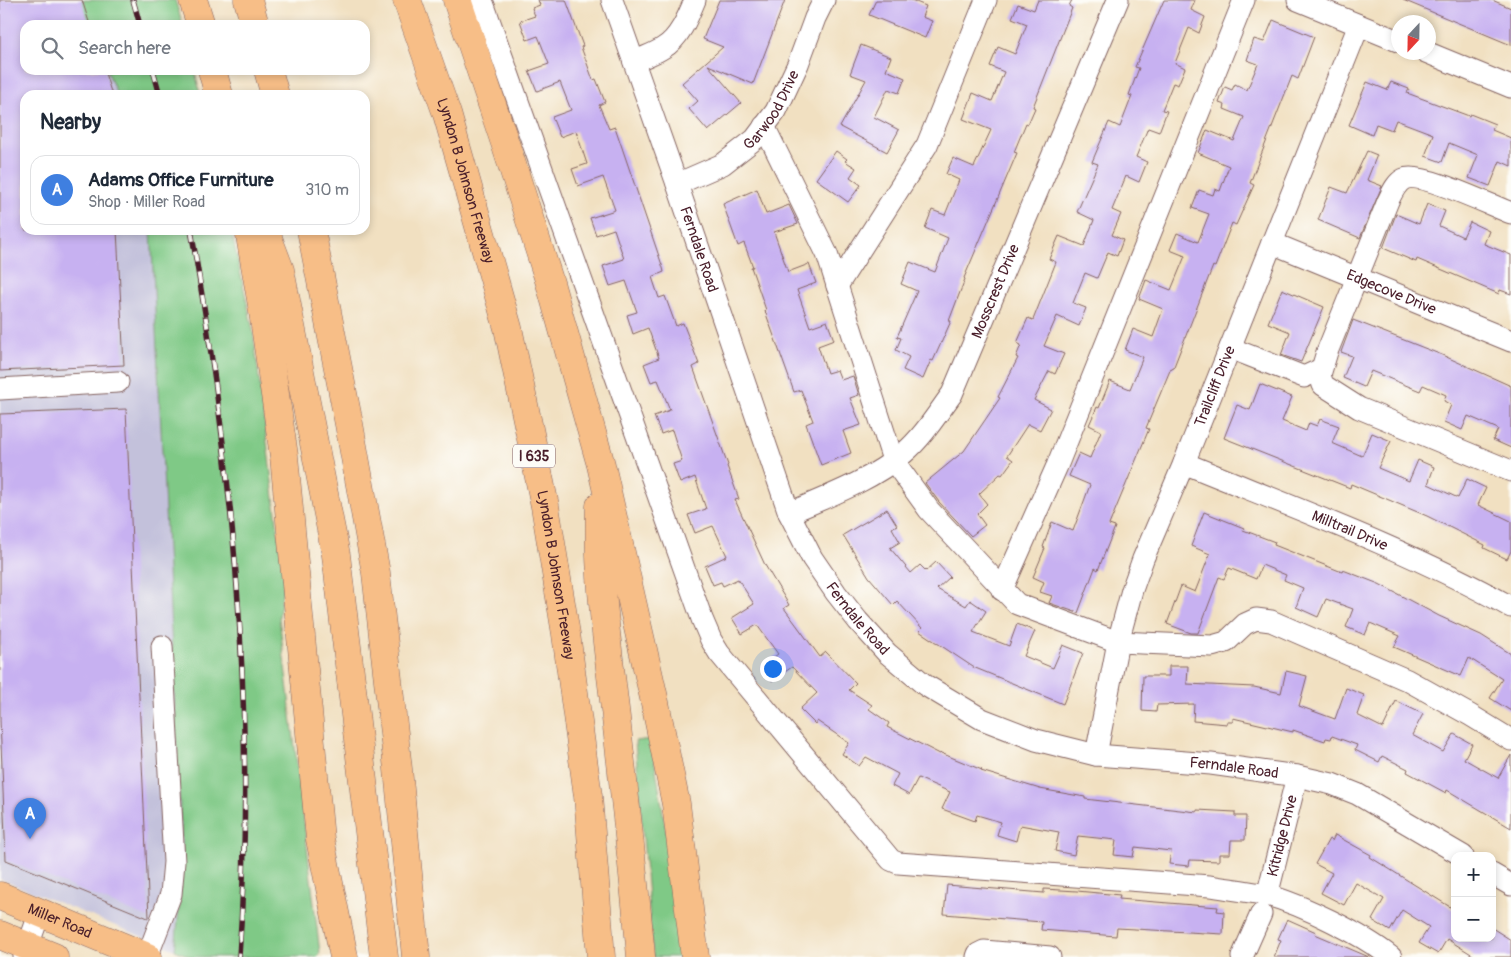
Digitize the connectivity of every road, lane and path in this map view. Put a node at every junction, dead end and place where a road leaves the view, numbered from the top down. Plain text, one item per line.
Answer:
1 (193, 0) edge
2 (248, 0) edge
3 (407, 0) edge
4 (457, 0) edge
5 (482, 0) edge
6 (612, 0) edge
7 (695, 0) edge
8 (824, 0) edge
9 (986, 0) edge
10 (1118, 0) edge
11 (1244, 0) edge
12 (1298, 0) edge
13 (199, 20) edge
14 (254, 20) edge
15 (1359, 25) junction
16 (1391, 38) edge
17 (1436, 56) edge
18 (634, 62) junction
19 (213, 75) edge
20 (269, 75) edge
21 (1511, 87) edge
22 (217, 90) edge
23 (274, 90) edge
24 (764, 126) junction
25 (677, 184) junction
26 (1511, 213) edge
27 (250, 235) edge
28 (268, 235) edge
29 (312, 235) edge
30 (1272, 243) junction
31 (1357, 277) junction
32 (837, 286) junction
33 (1511, 341) edge
34 (1230, 348) junction
35 (1322, 369) junction
36 (118, 382) dead end
37 (0, 389) edge
38 (893, 460) junction
39 (1184, 463) junction
40 (601, 466) junction
41 (1511, 471) edge
42 (789, 513) junction
43 (1002, 590) junction
44 (1511, 607) edge
45 (1118, 642) junction
46 (162, 646) dead end
47 (1511, 740) edge
48 (1096, 755) junction
49 (1297, 776) junction
50 (1456, 852) edge
51 (1496, 876) edge
52 (1511, 885) edge
53 (0, 896) edge
54 (1264, 905) junction
55 (40, 912) junction
56 (0, 935) edge
57 (26, 952) edge
58 (339, 953) edge
59 (54, 957) edge
60 (147, 957) edge
61 (384, 957) edge
62 (416, 957) edge
63 (601, 957) edge
64 (641, 957) edge
65 (695, 957) edge
66 (977, 957) edge
67 (1050, 957) edge
68 (1242, 957) edge
69 (1391, 957) edge

1 - 13 main road
2 - 14 main road
3 - 63 main road, Lyndon B Johnson Freeway / I 635
4 - 40 main road
5 - 54 street
6 - 18 street, Ferndale Road
7 - 18 street
8 - 24 street, Garwood Drive
9 - 32 street
10 - 38 street, Mosscrest Drive
11 - 43 street
12 - 15 street
15 - 16 street
15 - 30 street, Trailcliff Drive
17 - 21 street
18 - 25 street, Ferndale Road
19 - 22 main road
20 - 23 main road
24 - 25 street, Garwood Drive
24 - 32 street
25 - 42 street, Ferndale Road
26 - 31 street
27 - 58 main road
28 - 61 main road
29 - 62 main road
30 - 31 street, Edgecove Drive
30 - 34 street, Trailcliff Drive
31 - 33 street, Edgecove Drive
31 - 35 street
32 - 38 street
34 - 35 street
34 - 39 street, Trailcliff Drive
35 - 41 street
36 - 37 street
38 - 42 street, Mosscrest Drive
38 - 43 street
39 - 44 street, Milltrail Drive
39 - 45 street, Trailcliff Drive
40 - 64 main road
40 - 65 main road
42 - 48 street, Ferndale Road
43 - 45 street
45 - 47 street
45 - 48 street, Trailcliff Drive
46 - 60 street
48 - 49 street, Ferndale Road
49 - 50 street, Ferndale Road
49 - 54 street, Kitridge Drive
51 - 52 street
53 - 55 main road, Miller Road
54 - 68 street, Kitridge Drive
54 - 69 street
55 - 57 street
55 - 60 main road, Miller Road
56 - 57 main road
57 - 59 main road
66 - 67 street

